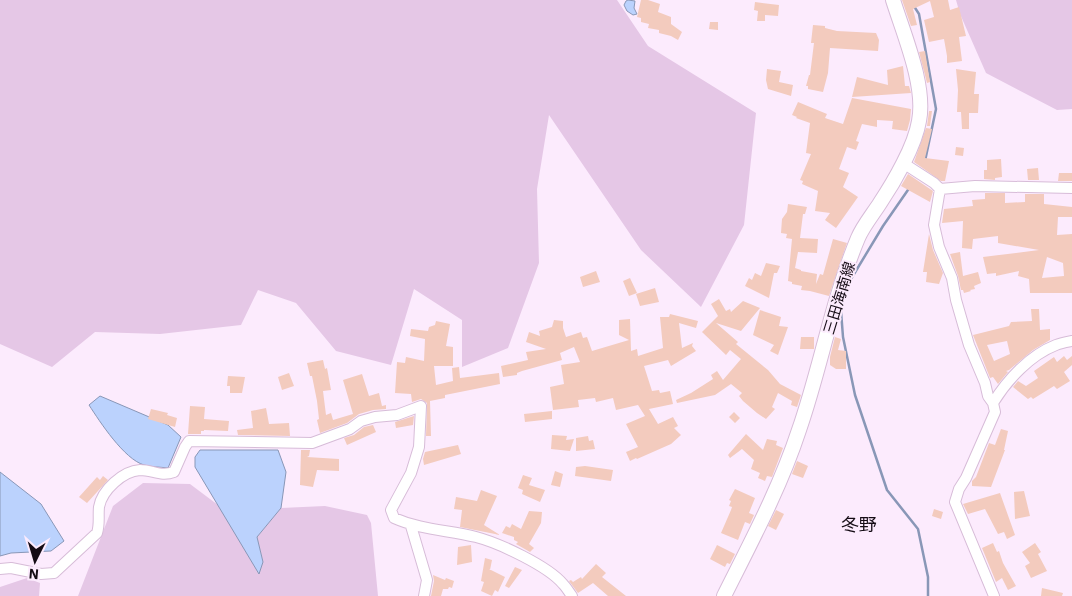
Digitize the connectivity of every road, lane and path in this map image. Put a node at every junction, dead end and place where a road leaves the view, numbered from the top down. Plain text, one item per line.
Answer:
1 (893, 0) edge
2 (903, 163) junction
3 (1072, 188) edge
4 (940, 189) junction
5 (1072, 341) edge
6 (993, 403) junction
7 (411, 526) junction
8 (0, 569) edge
9 (424, 596) edge
10 (572, 596) edge
11 (724, 596) edge
12 (994, 596) edge

1 - 2 main road, 三田海南線
2 - 4 street
2 - 11 main road, 三田海南線
3 - 4 street
4 - 6 street
5 - 6 street
6 - 12 street
7 - 8 street
7 - 9 street
7 - 10 street

